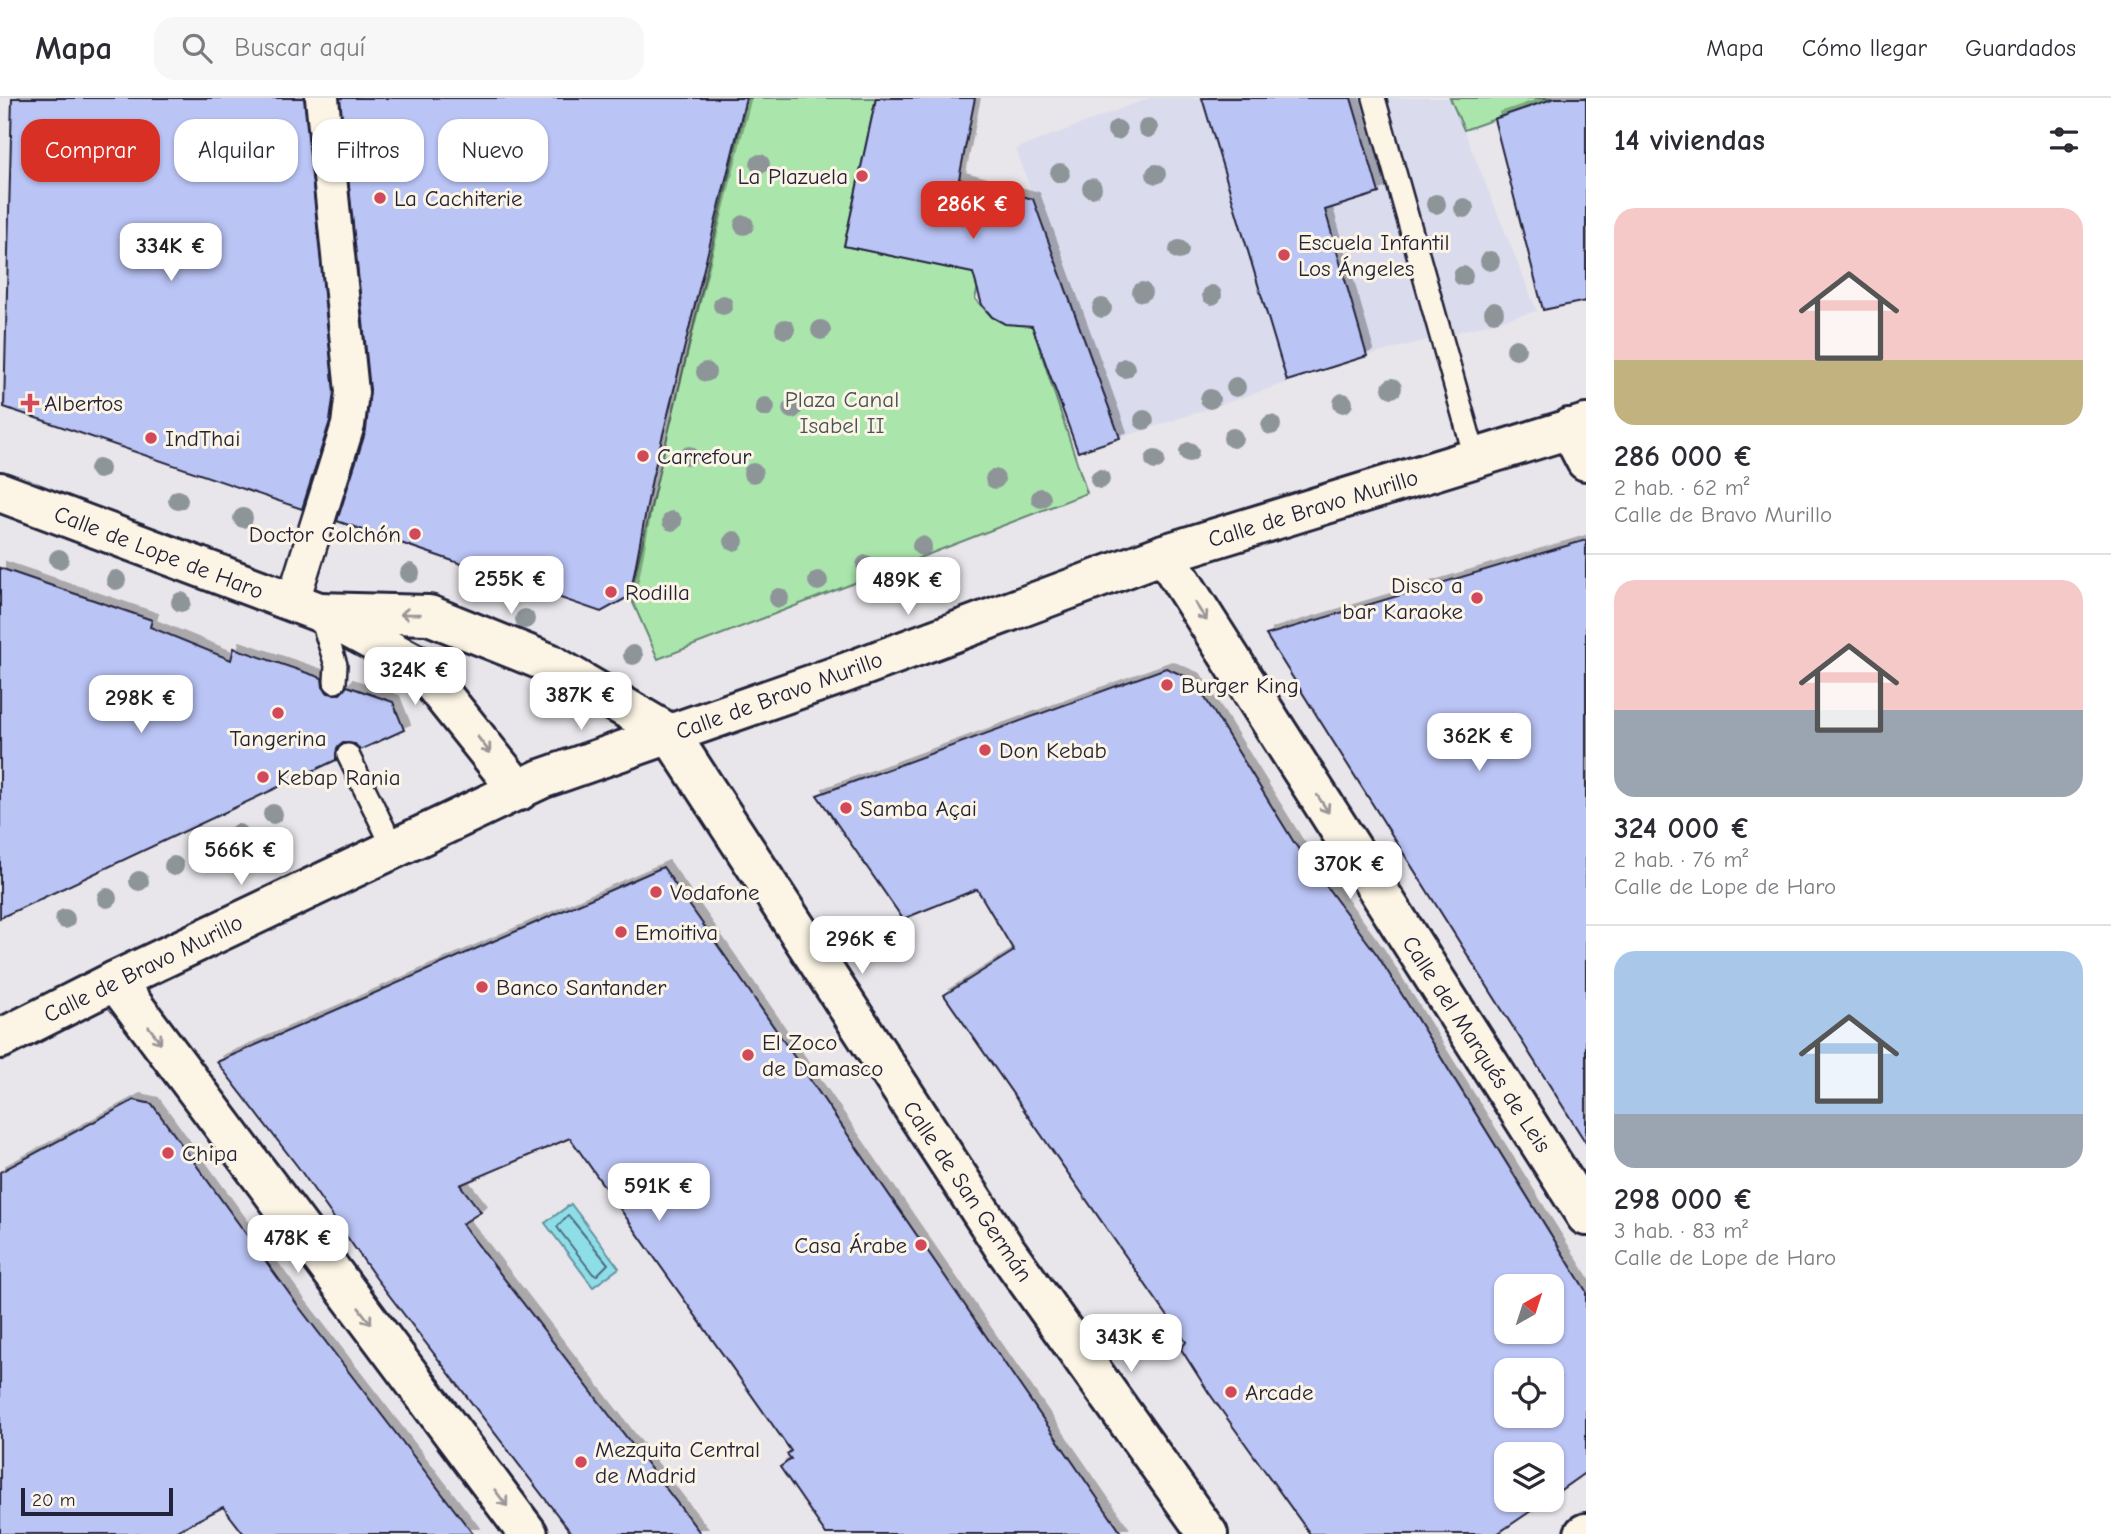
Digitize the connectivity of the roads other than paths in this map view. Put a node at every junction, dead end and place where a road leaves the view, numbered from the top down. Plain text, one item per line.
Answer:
1 (322, 98) edge
2 (1374, 98) edge
3 (1580, 438) edge
4 (1475, 457) junction
5 (0, 492) edge
6 (1164, 554) junction
7 (306, 608) junction
8 (335, 682) dead end
9 (670, 734) junction
10 (348, 755) dead end
11 (519, 791) junction
12 (393, 847) junction
13 (114, 981) junction
14 (0, 1039) edge
15 (1586, 1216) edge
16 (528, 1534) edge
17 (1209, 1534) edge

1 - 7 street
2 - 4 lane
3 - 4 street, Calle de Bravo Murillo
4 - 6 street, Calle de Bravo Murillo
5 - 7 street, Calle de Lope de Haro
6 - 9 street, Calle de Bravo Murillo
6 -> 15 street, Calle del Marqués de Leis
7 - 8 lane
9 -> 7 street, Calle de Lope de Haro
7 -> 11 street, Calle de Lope de Haro
9 - 11 street, Calle de Bravo Murillo
9 - 17 street, Calle de San Germán
10 - 12 lane
11 - 12 street, Calle de Bravo Murillo
12 - 13 street, Calle de Bravo Murillo
13 - 14 street, Calle de Bravo Murillo
13 -> 16 street

